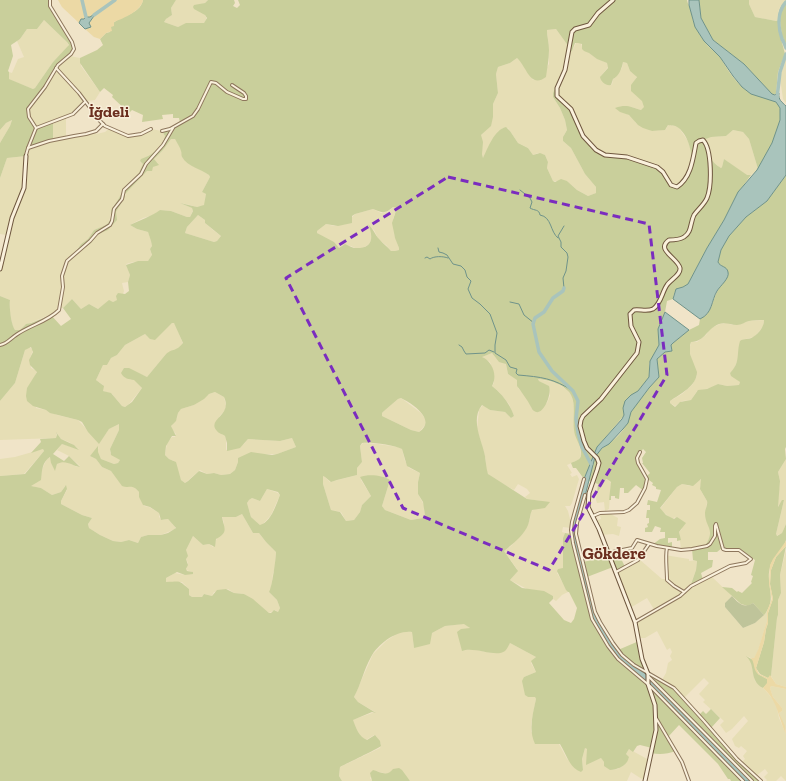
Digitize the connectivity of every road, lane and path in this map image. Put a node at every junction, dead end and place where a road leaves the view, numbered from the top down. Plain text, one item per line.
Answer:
1 (50, 0) edge
2 (613, 0) edge
3 (56, 68) junction
4 (232, 85) dead end
5 (85, 102) junction
6 (103, 124) junction
7 (36, 128) junction
8 (173, 128) junction
9 (151, 129) dead end
10 (162, 131) dead end
11 (28, 148) junction
12 (26, 156) joint
13 (0, 269) edge
14 (0, 345) edge
15 (640, 452) dead end
16 (584, 479) dead end
17 (584, 495) junction
18 (592, 516) junction
19 (649, 544) junction
20 (666, 548) junction
21 (608, 553) junction
22 (616, 572) junction
23 (684, 592) junction
24 (635, 622) junction
25 (604, 634) junction
26 (646, 671) junction
27 (648, 677) junction
28 (648, 683) junction
29 (656, 718) junction
30 (645, 781) edge
31 (689, 781) edge
32 (743, 781) edge
33 (752, 781) edge
34 (761, 781) edge

1 - 3 street
2 - 17 street
3 - 5 street
3 - 7 street
4 - 8 street
5 - 6 street
5 - 7 street
6 - 9 street
6 - 11 street
7 - 11 street
8 - 10 street
8 - 14 street
11 - 12 street
12 - 13 street
15 - 18 street
16 - 17 street
17 - 18 street
17 - 25 street
17 - 25 street
18 - 21 street
19 - 20 street
19 - 21 street
19 - 22 street
20 - 23 street
20 - 23 street
21 - 22 street
22 - 24 street
23 - 24 street
24 - 26 street
25 - 26 street
25 - 28 street
26 - 27 street
26 - 34 street
27 - 28 street
27 - 33 street
28 - 29 street
28 - 32 street
29 - 30 street
29 - 31 street

